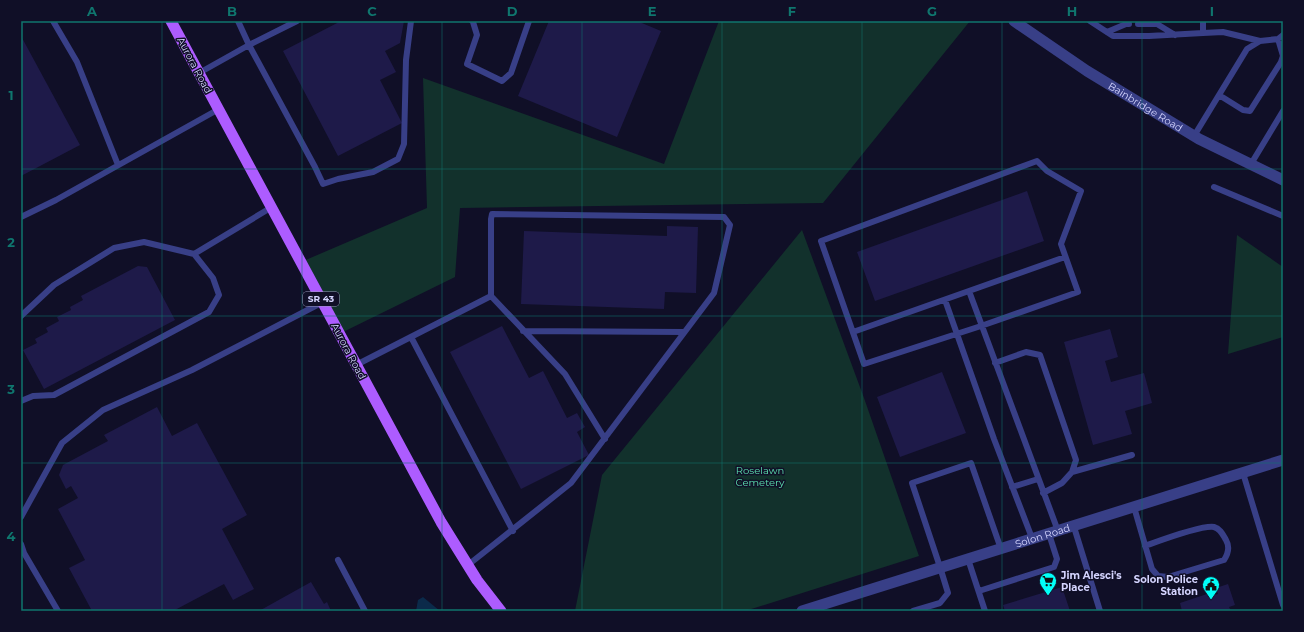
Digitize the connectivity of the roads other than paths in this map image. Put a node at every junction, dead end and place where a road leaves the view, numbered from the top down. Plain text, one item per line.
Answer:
1 (53, 21) edge
2 (171, 21) edge
3 (238, 21) edge
4 (297, 21) edge
5 (411, 21) edge
6 (472, 21) edge
7 (529, 21) edge
8 (1014, 21) edge
9 (1090, 21) edge
10 (1203, 21) edge
11 (1129, 24) dead end
12 (1138, 24) dead end
13 (1107, 32) junction
14 (1203, 33) junction
15 (1175, 35) junction
16 (1280, 37) edge
17 (1260, 42) junction
18 (249, 45) junction
19 (199, 73) junction
20 (1219, 95) junction
21 (218, 109) junction
22 (1283, 111) edge
23 (1194, 136) junction
24 (1251, 164) junction
25 (118, 165) junction
26 (1283, 180) edge
27 (1214, 187) dead end
28 (272, 207) junction
29 (1283, 216) edge
30 (21, 217) edge
31 (194, 254) junction
32 (1065, 257) junction
33 (969, 291) junction
34 (491, 296) junction
35 (945, 300) junction
36 (323, 302) junction
37 (21, 316) edge
38 (982, 326) junction
39 (524, 330) junction
40 (684, 332) junction
41 (853, 332) junction
42 (957, 334) junction
43 (411, 337) junction
44 (995, 363) junction
45 (356, 365) junction
46 (21, 401) edge
47 (605, 438) junction
48 (1132, 455) dead end
49 (1283, 460) edge
50 (1072, 472) junction
51 (1243, 473) junction
52 (1038, 479) junction
53 (1012, 487) junction
54 (1043, 493) junction
55 (1134, 507) junction
56 (21, 517) edge
57 (1074, 526) junction
58 (513, 531) junction
59 (1054, 533) junction
60 (1032, 538) junction
61 (21, 544) edge
62 (1145, 546) junction
63 (1001, 549) junction
64 (968, 559) junction
65 (338, 560) dead end
66 (468, 566) junction
67 (940, 567) junction
68 (979, 592) junction
69 (1283, 605) edge
70 (58, 611) edge
71 (365, 611) edge
72 (502, 611) edge
73 (802, 611) edge
74 (914, 611) edge
75 (985, 611) edge
76 (1100, 611) edge

1 - 25 lane
2 - 19 main road, Aurora Road / SR 43
3 - 18 lane
4 - 18 lane
5 - 18 lane
6 - 7 lane
8 - 23 street, Bainbridge Road
9 - 13 lane
10 - 14 lane
11 - 13 lane
12 - 15 lane
13 - 15 lane
14 - 15 lane
14 - 17 lane
16 - 17 lane
16 - 20 lane
17 - 20 lane
18 - 19 lane
19 - 21 main road, Aurora Road / SR 43
20 - 23 lane
21 - 25 lane
21 - 28 main road, Aurora Road / SR 43
22 - 24 lane
23 - 24 street, Bainbridge Road
24 - 26 street, Bainbridge Road
25 - 30 lane
27 - 29 lane
28 - 31 lane
28 - 36 main road, Aurora Road / SR 43
31 - 37 lane
31 - 46 lane
32 - 33 lane
32 - 38 lane
32 - 41 lane
33 - 35 lane
33 - 38 lane
34 - 39 lane
34 - 40 lane
34 - 43 lane
35 - 41 lane
35 - 42 lane
36 - 45 main road, Aurora Road / SR 43
36 - 56 lane
38 - 42 lane
38 - 44 lane
39 - 40 lane
39 - 47 lane
40 - 47 lane
41 - 42 lane
42 - 53 lane
43 - 45 lane
43 - 58 lane
44 - 50 lane
44 - 52 lane
45 - 66 main road, Aurora Road / SR 43
47 - 58 lane
48 - 50 lane
49 - 51 street, Solon Road
50 - 54 lane
51 - 55 street, Solon Road
51 - 69 lane
52 - 53 lane
52 - 54 lane
53 - 60 lane
54 - 59 lane
55 - 57 street, Solon Road
55 - 62 lane
57 - 59 street, Solon Road
57 - 76 lane
58 - 66 lane
59 - 60 street, Solon Road
59 - 68 lane
60 - 63 street, Solon Road
61 - 70 lane
62 - 62 lane
63 - 64 street, Solon Road
63 - 67 lane
64 - 67 street, Solon Road
64 - 68 lane
65 - 71 lane
66 - 72 main road, Aurora Road / SR 43
67 - 73 street, Solon Road
67 - 74 lane
68 - 75 lane

